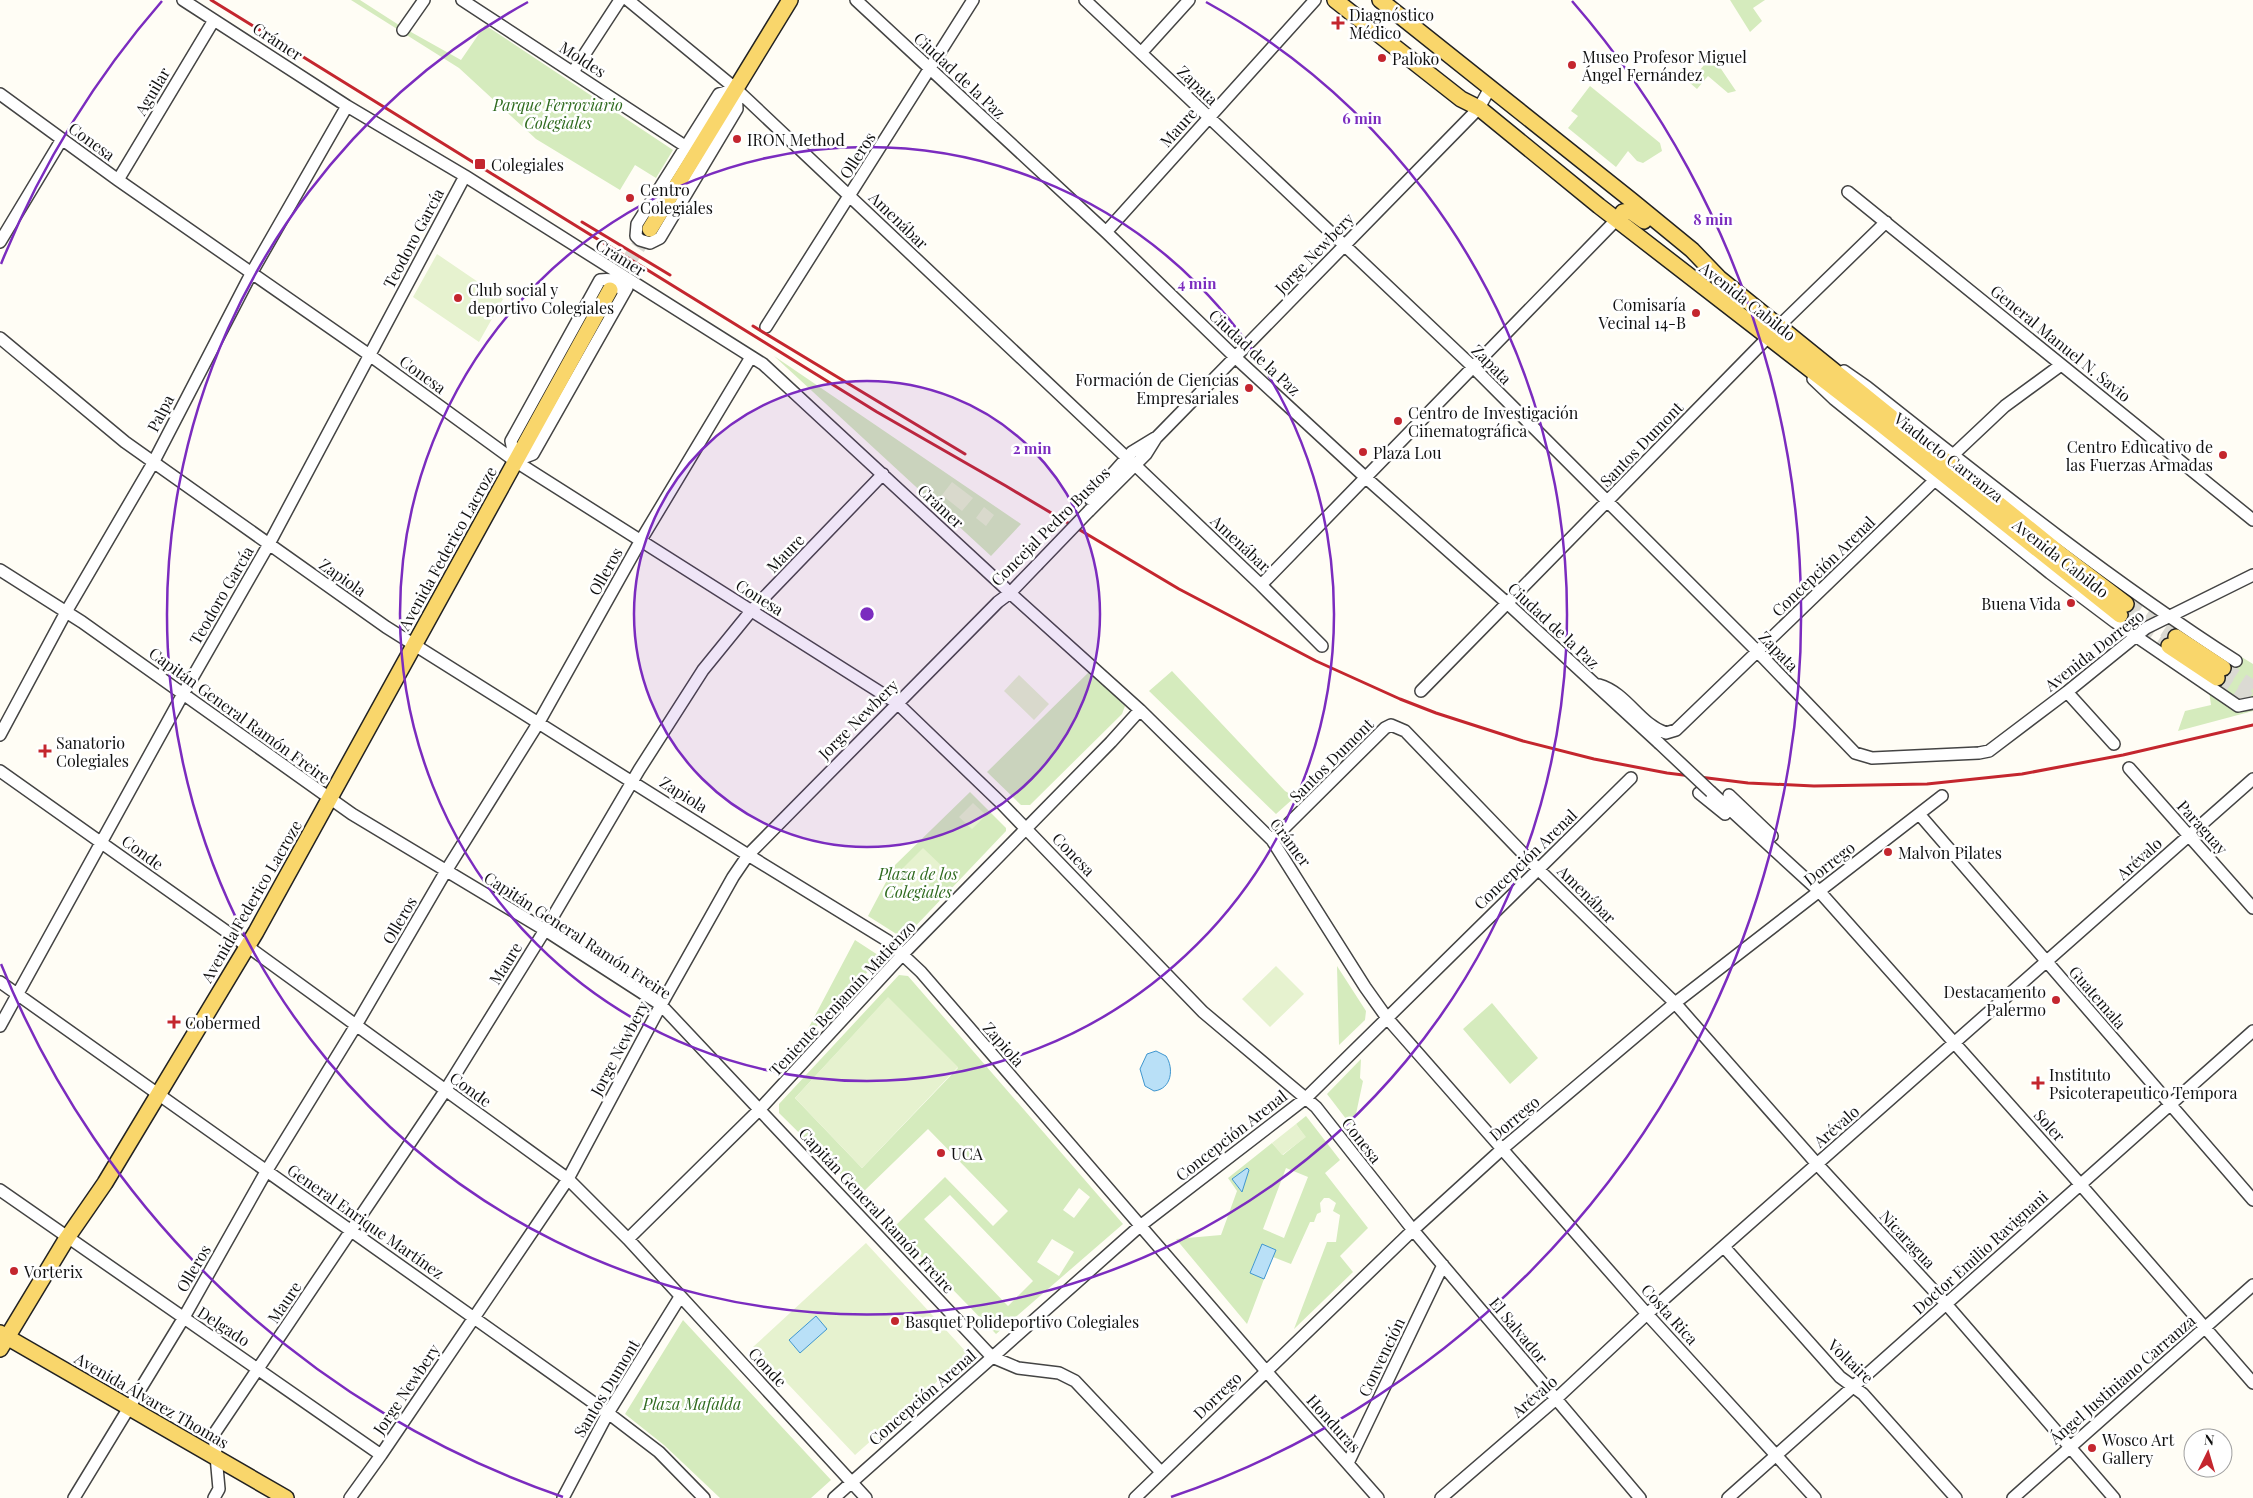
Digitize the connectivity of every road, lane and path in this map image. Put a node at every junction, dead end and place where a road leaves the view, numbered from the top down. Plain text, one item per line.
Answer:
1 (183, 0) edge
2 (424, 0) edge
3 (462, 0) edge
4 (620, 0) edge
5 (628, 0) edge
6 (790, 0) edge
7 (856, 0) edge
8 (974, 0) edge
9 (1085, 0) edge
10 (1189, 0) edge
11 (1315, 0) edge
12 (1335, 0) edge
13 (1380, 0) edge
14 (214, 20) junction
15 (403, 30) dead end
16 (1141, 53) junction
17 (931, 70) junction
18 (573, 72) junction
19 (1490, 88) junction
20 (736, 89) junction
21 (0, 94) edge
22 (348, 106) junction
23 (1479, 108) junction
24 (1208, 117) junction
25 (62, 139) junction
26 (685, 146) junction
27 (464, 176) junction
28 (118, 180) junction
29 (1848, 192) dead end
30 (850, 196) junction
31 (1620, 216) junction
32 (1886, 222) junction
33 (650, 229) tunnel mouth
34 (1106, 232) junction
35 (0, 242) edge
36 (1343, 246) junction
37 (252, 272) junction
38 (1719, 278) junction
39 (634, 284) junction
40 (617, 291) joint
41 (766, 327) dead end
42 (1788, 332) junction
43 (0, 338) edge
44 (1774, 342) junction
45 (368, 354) junction
46 (751, 357) junction
47 (1236, 358) junction
48 (2061, 365) junction
49 (1472, 366) junction
50 (1953, 455) junction
51 (515, 461) junction
52 (153, 462) junction
53 (1131, 462) junction
54 (883, 474) junction
55 (1365, 477) junction
56 (1935, 480) junction
57 (1606, 502) junction
58 (1086, 508) junction
59 (2253, 520) edge
60 (641, 540) junction
61 (269, 544) junction
62 (0, 570) edge
63 (2253, 575) edge
64 (1261, 584) junction
65 (1008, 590) junction
66 (998, 602) joint
67 (1507, 603) junction
68 (751, 611) junction
69 (66, 612) junction
70 (2167, 617) junction
71 (2136, 635) junction
72 (2172, 641) tunnel mouth
73 (414, 645) junction
74 (1322, 646) dead end
75 (1757, 651) junction
76 (2221, 673) junction
77 (1592, 684) junction
78 (1421, 691) dead end
79 (2067, 692) junction
80 (183, 694) junction
81 (897, 703) junction
82 (2253, 703) edge
83 (1140, 710) junction
84 (539, 722) junction
85 (1391, 725) joint
86 (1666, 733) joint
87 (0, 735) edge
88 (2114, 744) dead end
89 (1989, 750) joint
90 (2129, 768) dead end
91 (0, 772) edge
92 (1631, 778) dead end
93 (2253, 779) edge
94 (633, 782) junction
95 (1699, 793) dead end
96 (1729, 795) dead end
97 (1942, 796) dead end
98 (329, 798) junction
99 (1919, 814) junction
100 (1026, 828) junction
101 (2189, 835) junction
102 (1272, 840) junction
103 (102, 842) junction
104 (748, 855) junction
105 (1790, 862) junction
106 (1538, 869) junction
107 (446, 871) junction
108 (1819, 891) junction
109 (2253, 908) edge
110 (545, 930) junction
111 (247, 946) junction
112 (903, 954) junction
113 (2047, 963) junction
114 (0, 982) edge
115 (17, 994) junction
116 (1675, 1004) junction
117 (660, 1005) junction
118 (1387, 1018) junction
119 (0, 1026) edge
120 (356, 1027) junction
121 (2253, 1031) edge
122 (1955, 1043) junction
123 (445, 1091) junction
124 (158, 1094) junction
125 (1306, 1098) junction
126 (2171, 1106) junction
127 (760, 1109) junction
128 (1502, 1150) junction
129 (1817, 1164) junction
130 (267, 1170) junction
131 (568, 1179) junction
132 (2080, 1184) junction
133 (0, 1190) edge
134 (2253, 1200) edge
135 (1140, 1226) junction
136 (352, 1230) junction
137 (1413, 1230) junction
138 (67, 1238) junction
139 (628, 1239) junction
140 (1724, 1246) junction
141 (1443, 1265) junction
142 (2253, 1285) edge
143 (680, 1297) junction
144 (1946, 1305) junction
145 (1647, 1314) junction
146 (473, 1317) junction
147 (183, 1319) junction
148 (2205, 1328) junction
149 (3, 1340) edge
150 (992, 1357) junction
151 (258, 1368) junction
152 (1266, 1371) junction
153 (2253, 1384) edge
154 (1852, 1386) junction
155 (1556, 1399) junction
156 (130, 1407) junction
157 (608, 1413) junction
158 (2070, 1447) junction
159 (381, 1455) junction
160 (1777, 1455) junction
161 (215, 1456) junction
162 (1348, 1463) junction
163 (1161, 1472) junction
164 (852, 1481) junction
165 (74, 1498) edge
166 (214, 1498) edge
167 (286, 1498) edge
168 (350, 1498) edge
169 (563, 1498) edge
170 (704, 1498) edge
171 (834, 1498) edge
172 (866, 1498) edge
173 (1135, 1498) edge
174 (1378, 1498) edge
175 (1441, 1498) edge
176 (1640, 1498) edge
177 (1728, 1498) edge
178 (1815, 1498) edge
179 (1956, 1498) edge
180 (2013, 1498) edge
181 (2114, 1498) edge

1 - 14 street, Crámer
2 - 15 street
3 - 18 street, Moldes
4 - 18 street
5 - 20 street, Amenábar
6 - 20 main road
7 - 17 street, Ciudad de la Paz
8 - 17 street, Olleros
9 - 16 street, Zapata
10 - 16 street
11 - 24 street, Maure
12 - 23 main road, Avenida Cabildo
13 - 19 main road, Avenida Cabildo
14 - 22 street, Crámer
14 - 28 street, Aguilar
16 - 24 street, Zapata
17 - 30 street, Olleros
17 - 34 street, Ciudad de la Paz
18 - 26 street, Moldes
19 - 23 street, Jorge Newbery
19 - 38 main road, Avenida Cabildo
20 - 26 street
20 - 26 street
20 - 30 street, Amenábar
20 - 33 main road
21 - 25 street, Conesa
22 - 27 street, Crámer
22 - 37 street, Palpa
23 - 31 main road, Avenida Cabildo
23 - 36 street, Jorge Newbery
24 - 34 street, Maure
24 - 36 street, Zapata
25 - 28 street, Conesa
25 - 35 street
27 - 39 street, Crámer
27 - 45 street, Teodoro García
28 - 37 street, Conesa
29 - 32 street, General Manuel N. Savio
30 - 41 street, Olleros
30 - 53 street, Amenábar
31 - 38 main road
31 - 44 main road, Avenida Cabildo
31 - 49 street
32 - 42 street, Santos Dumont
32 - 48 street, General Manuel N. Savio
34 - 47 street, Ciudad de la Paz
36 - 47 street, Jorge Newbery
36 - 49 street, Zapata
37 - 45 street, Conesa
37 - 52 street, Palpa
38 - 42 main road, Avenida Cabildo
39 - 40 street, Avenida Federico Lacroze
39 - 46 street, Crámer
40 - 51 main road, Avenida Federico Lacroze
42 - 44 street, Santos Dumont
42 - 44 main road, Viaducto Carranza
42 - 50 street, Avenida Cabildo
43 - 52 street, Zapiola
44 - 56 street, Avenida Cabildo
44 - 57 street, Santos Dumont
45 - 51 street, Conesa
45 - 61 street, Teodoro García
46 - 54 street, Crámer
46 - 60 street, Olleros
47 - 53 street, Jorge Newbery
47 - 55 street, Ciudad de la Paz
48 - 50 street
48 - 59 street, General Manuel N. Savio
49 - 55 street
49 - 57 street, Zapata
50 - 70 street, Avenida Cabildo
51 - 60 street, Conesa
51 - 73 main road, Avenida Federico Lacroze
52 - 61 street, Zapiola
52 - 69 street, Palpa
53 - 58 street, Concejal Pedro Bustos
53 - 58 street, Concejal Pedro Bustos
53 - 64 street, Amenábar
54 - 65 street, Crámer
54 - 68 street, Maure
55 - 64 street
55 - 67 street, Ciudad de la Paz
56 - 71 street, Avenida Cabildo
56 - 75 street, Concepción Arenal
57 - 67 street, Santos Dumont
57 - 75 street, Zapata
58 - 65 street, Concejal Pedro Bustos, bridge
60 - 68 street, Conesa
60 - 84 street, Olleros
61 - 73 street, Zapiola
61 - 80 street, Teodoro García
62 - 69 street, Capitán General Ramón Freire
63 - 70 street, Avenida Dorrego
64 - 74 street, Amenábar
65 - 66 street, Concejal Pedro Bustos
65 - 83 street, Crámer
66 - 81 street, Jorge Newbery
67 - 77 street, Ciudad de la Paz
67 - 78 street, Santos Dumont
68 - 81 street, Conesa
68 - 94 street, Maure
69 - 80 street, Capitán General Ramón Freire
69 - 87 street, Palpa
70 - 71 street, Avenida Dorrego
70 - 76 street, Avenida Cabildo
71 - 76 street, Avenida Cabildo
71 - 79 street, Avenida Dorrego
72 - 76 main road
73 - 84 street, Zapiola
73 - 98 main road, Avenida Federico Lacroze
75 - 86 street, Concepción Arenal
75 - 89 street, Zapata
76 - 82 street
77 - 86 street, Ciudad de la Paz
77 - 105 street, Ciudad de la Paz, bridge
79 - 88 street
79 - 89 street, Avenida Dorrego
80 - 98 street, Capitán General Ramón Freire
80 - 103 street, Teodoro García
81 - 100 street, Conesa
81 - 104 street, Jorge Newbery
83 - 100 street, Teniente Benjamín Matienzo
83 - 102 street, Crámer
84 - 94 street, Zapiola
84 - 107 street, Olleros
85 - 102 street, Santos Dumont
85 - 106 street, Amenábar
90 - 101 street, Paraguay
91 - 103 street, Conde
92 - 106 street, Concepción Arenal
93 - 101 street, Arévalo
94 - 104 street, Zapiola
94 - 110 street, Maure
95 - 105 street, Ciudad de la Paz
96 - 105 street, Ciudad de la Paz
97 - 99 street, Dorrego
98 - 107 street, Capitán General Ramón Freire
98 - 111 main road, Avenida Federico Lacroze
99 - 108 street, Dorrego
99 - 113 street, Guatemala
100 - 112 street, Teniente Benjamín Matienzo
100 - 125 street, Conesa
101 - 109 street, Paraguay
101 - 113 street, Arévalo
102 - 118 street, Crámer
103 - 111 street, Conde
103 - 115 street, Teodoro García
104 - 112 street, Zapiola
104 - 117 street, Jorge Newbery
105 - 108 street, Ciudad de la Paz
106 - 116 street, Amenábar
106 - 118 street, Concepción Arenal
107 - 110 street, Capitán General Ramón Freire
107 - 120 street, Olleros
108 - 116 street, Dorrego
108 - 122 street, Soler
110 - 117 street, Capitán General Ramón Freire
110 - 123 street, Maure
111 - 120 street, Conde
111 - 124 main road, Avenida Federico Lacroze
112 - 127 street, Teniente Benjamín Matienzo
112 - 135 street, Zapiola
113 - 122 street, Arévalo
113 - 126 street, Guatemala
114 - 115 street, General Enrique Martínez
115 - 119 street, Teodoro García
115 - 124 street, General Enrique Martínez
116 - 128 street, Dorrego
116 - 129 street, Nicaragua
117 - 127 street, Capitán General Ramón Freire
117 - 131 street, Jorge Newbery
118 - 125 street, Concepción Arenal
118 - 128 street, Crámer
120 - 123 street, Conde
120 - 130 street, Olleros
121 - 126 street, Doctor Emilio Ravignani
122 - 129 street, Arévalo
122 - 132 street, Soler
123 - 131 street, Conde
123 - 136 street, Maure
124 - 130 street, General Enrique Martínez
124 - 138 main road, Avenida Federico Lacroze
125 - 135 street, Concepción Arenal
125 - 137 street, Conesa
126 - 132 street, Doctor Emilio Ravignani
126 - 134 street, Guatemala
127 - 139 street, Teniente Benjamín Matienzo
127 - 150 street, Capitán General Ramón Freire
128 - 137 street, Dorrego
128 - 145 street, Costa Rica
129 - 140 street, Arévalo
129 - 144 street, Nicaragua
130 - 136 street, General Enrique Martínez
130 - 147 street, Olleros
131 - 139 street, Conde
131 - 146 street, Jorge Newbery
132 - 144 street, Doctor Emilio Ravignani
132 - 148 street, Soler
133 - 138 street, Delgado
135 - 150 street, Concepción Arenal
135 - 152 street, Zapiola
136 - 146 street, General Enrique Martínez
136 - 151 street, Maure
137 - 141 street, El Salvador
137 - 152 street, Dorrego
138 - 147 street, Delgado
138 - 149 main road, Avenida Federico Lacroze
139 - 143 street, Conde
140 - 145 street, Arévalo
140 - 154 street, Voltaire
141 - 155 street, El Salvador
141 - 162 street, Convención
142 - 148 street, Ángel Justiniano Carranza
143 - 157 street, Santos Dumont
143 - 164 street, Conde
144 - 154 street, Doctor Emilio Ravignani
144 - 158 street, Nicaragua
145 - 155 street, Arévalo
145 - 160 street, Costa Rica
146 - 157 street, General Enrique Martínez
146 - 159 street, Jorge Newbery
147 - 151 street, Delgado
147 - 156 street, Olleros
148 - 153 street, Soler
148 - 158 street, Ángel Justiniano Carranza
149 - 156 main road, Avenida Álvarez Thomas
150 - 163 street, Capitán General Ramón Freire
150 - 164 street, Concepción Arenal
151 - 159 street, Delgado
151 - 161 street, Maure
152 - 162 street, Honduras
152 - 163 street, Dorrego
154 - 160 street, Doctor Emilio Ravignani
154 - 179 street, Voltaire
155 - 175 street, Arévalo
155 - 176 street, El Salvador
156 - 161 main road, Avenida Álvarez Thomas
156 - 165 street, Olleros
157 - 169 street, Santos Dumont
157 - 170 street, General Enrique Martínez
158 - 180 street, Ángel Justiniano Carranza
158 - 181 street, Nicaragua
159 - 168 street, Jorge Newbery
160 - 177 street, Doctor Emilio Ravignani
160 - 178 street, Costa Rica
161 - 166 street, Maure
161 - 167 main road, Avenida Álvarez Thomas
162 - 174 street, Honduras
163 - 173 street, Dorrego
164 - 171 street, Concepción Arenal
164 - 172 street, Conde

